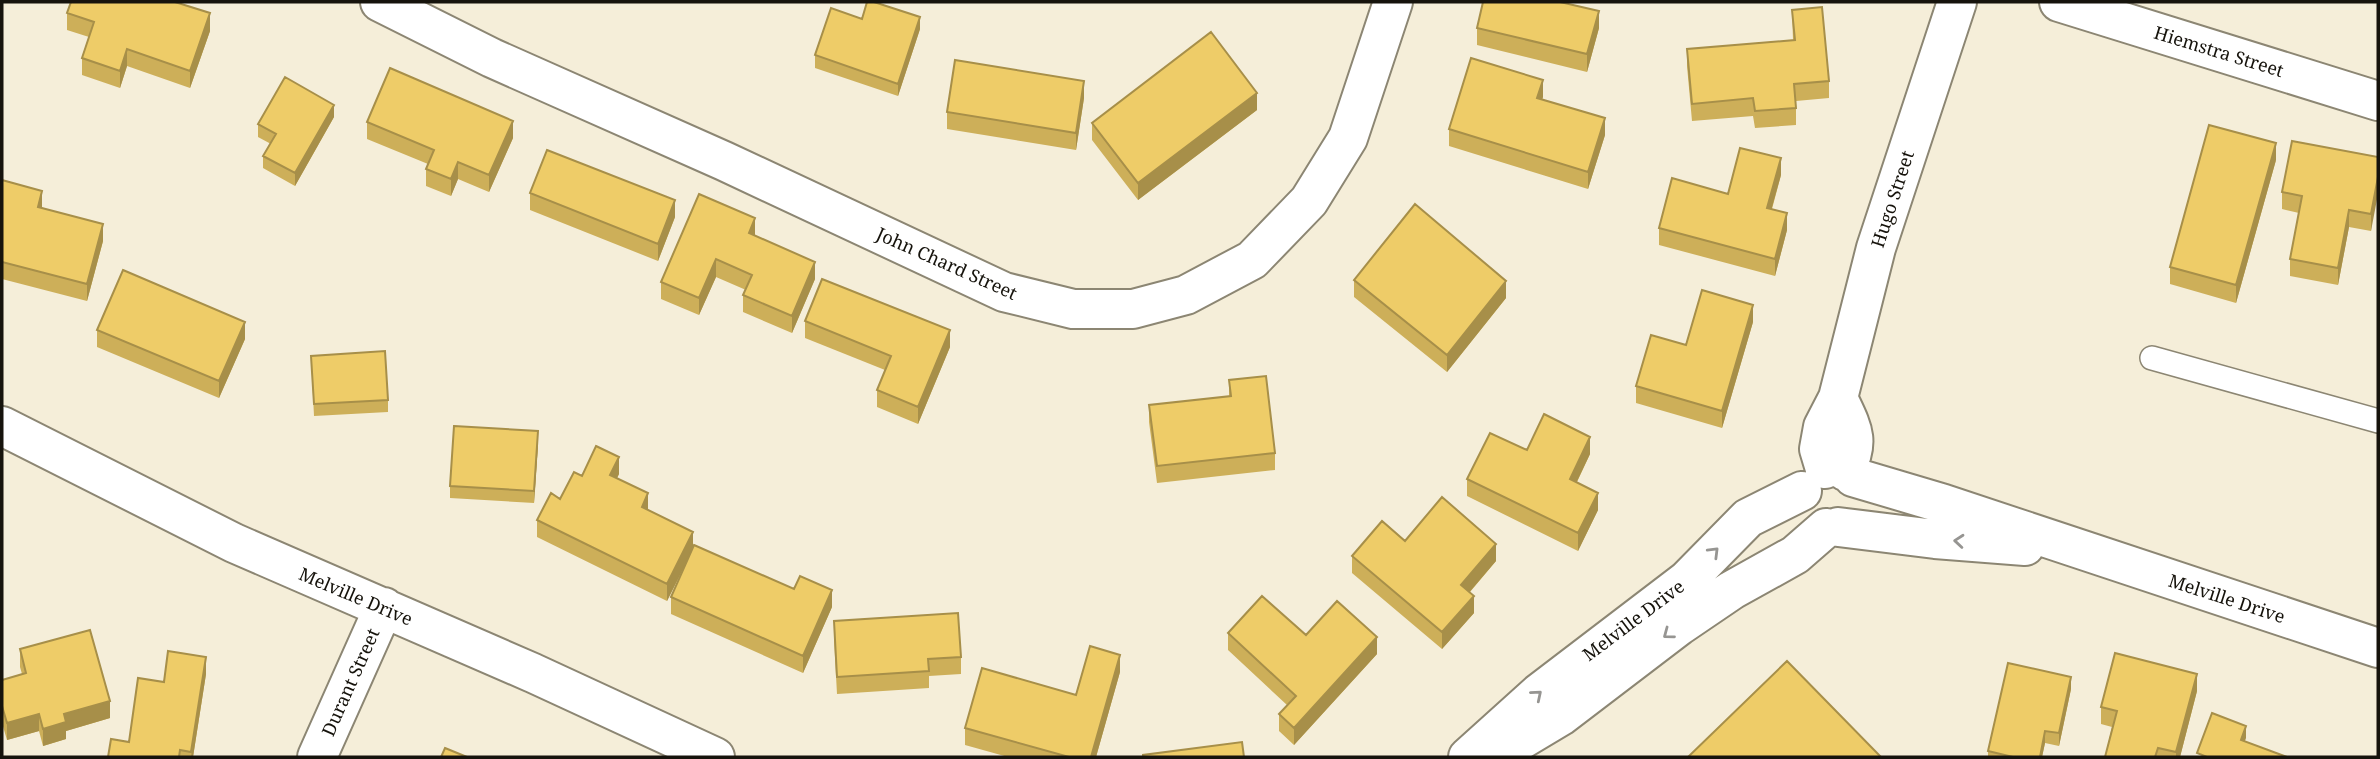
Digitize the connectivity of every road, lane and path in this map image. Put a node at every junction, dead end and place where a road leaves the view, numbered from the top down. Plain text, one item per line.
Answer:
1 (380, 2) edge
2 (1393, 2) edge
3 (1957, 2) edge
4 (2059, 2) edge
5 (2378, 101) edge
6 (2152, 358) dead end
7 (2378, 421) edge
8 (2, 426) edge
9 (1831, 477) junction
10 (1832, 527) junction
11 (2076, 549) junction
12 (384, 607) junction
13 (2378, 648) edge
14 (317, 757) edge
15 (715, 757) edge
16 (1468, 757) edge
17 (1493, 757) edge

1 - 2 street, John Chard Street
3 - 9 street, Hugo Street
4 - 5 street, Hiemstra Street
6 - 7 lane
8 - 12 street, Melville Drive
9 - 10 street
9 - 10 street
9 - 11 street, Melville Drive
16 -> 9 street, Melville Drive
11 -> 10 street, Melville Drive
10 -> 17 street, Melville Drive
11 - 13 street, Melville Drive
12 - 14 street, Durant Street
12 - 15 street, Melville Drive

